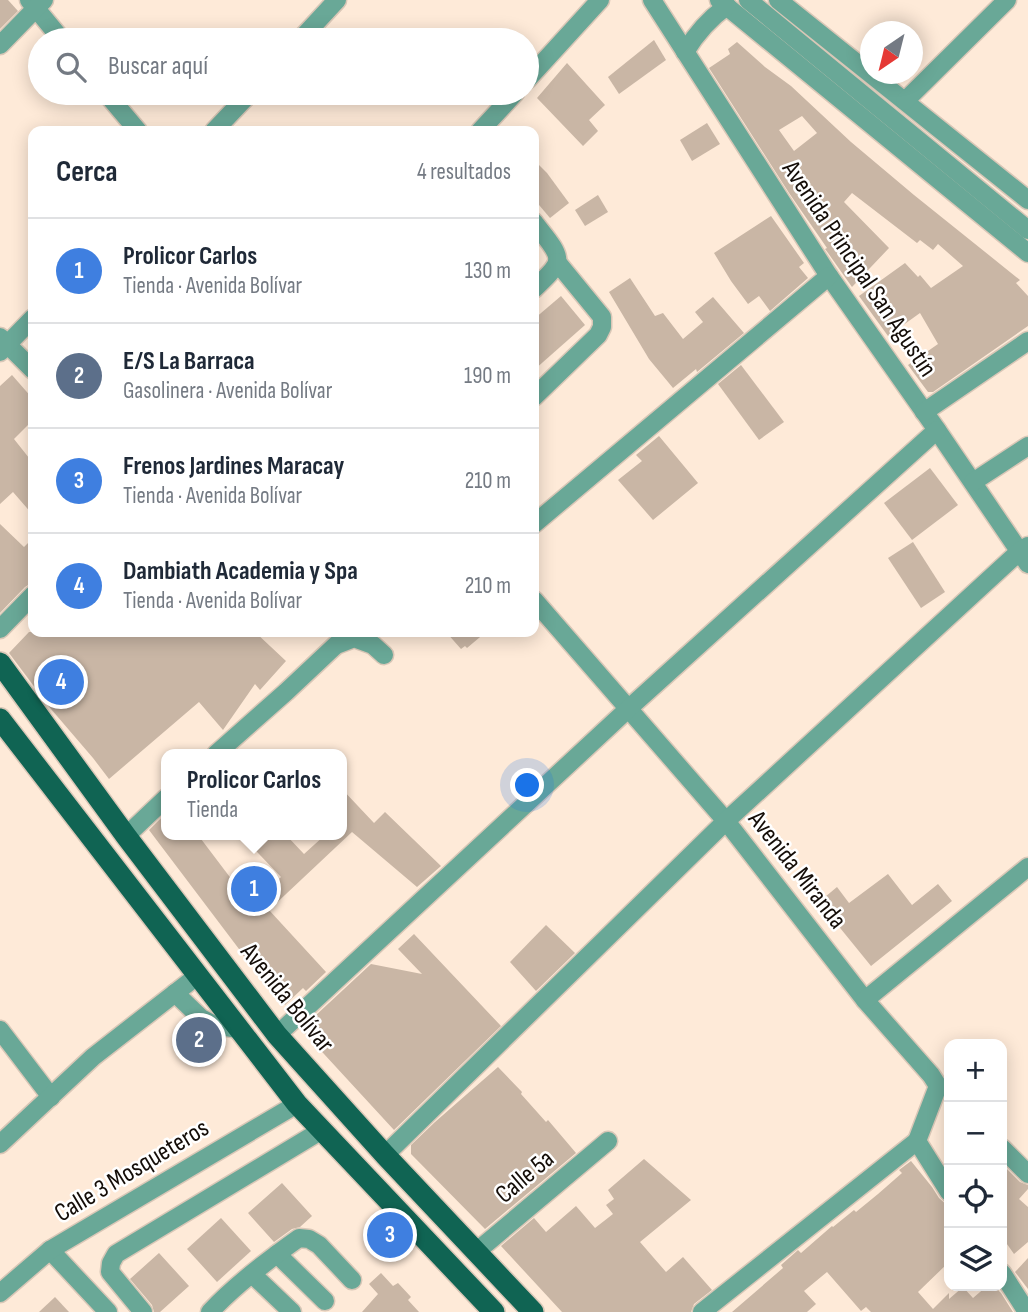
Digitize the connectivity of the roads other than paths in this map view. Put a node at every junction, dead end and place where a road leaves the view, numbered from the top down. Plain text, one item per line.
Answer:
1 (337, 0) edge
2 (600, 0) edge
3 (652, 0) edge
4 (748, 0) edge
5 (778, 0) edge
6 (1007, 0) edge
7 (36, 3) edge
8 (723, 3) edge
9 (54, 28) edge
10 (311, 28) edge
11 (0, 45) edge
12 (685, 52) junction
13 (539, 67) edge
14 (905, 101) junction
15 (116, 105) edge
16 (239, 105) edge
17 (504, 105) edge
18 (134, 126) edge
19 (219, 126) edge
20 (485, 126) edge
21 (1025, 191) edge
22 (539, 229) edge
23 (1028, 230) edge
24 (1028, 253) edge
25 (557, 262) junction
26 (828, 276) junction
27 (539, 283) edge
28 (28, 322) edge
29 (1028, 341) edge
30 (3, 344) edge
31 (28, 366) edge
32 (539, 392) edge
33 (924, 412) junction
34 (937, 430) junction
35 (1028, 446) edge
36 (972, 482) junction
37 (539, 520) edge
38 (1025, 554) edge
39 (28, 600) edge
40 (539, 606) edge
41 (0, 629) edge
42 (384, 655) dead end
43 (0, 663) edge
44 (628, 709) junction
45 (4, 732) edge
46 (222, 749) edge
47 (161, 803) edge
48 (726, 821) junction
49 (126, 836) junction
50 (1028, 867) edge
51 (197, 976) junction
52 (175, 993) junction
53 (865, 1000) junction
54 (238, 1029) junction
55 (0, 1030) edge
56 (276, 1035) junction
57 (943, 1092) edge
58 (51, 1097) junction
59 (297, 1104) junction
60 (322, 1130) junction
61 (607, 1141) dead end
62 (917, 1141) junction
63 (0, 1144) edge
64 (1007, 1153) edge
65 (385, 1155) junction
66 (1028, 1174) edge
67 (944, 1184) edge
68 (50, 1250) junction
69 (475, 1252) junction
70 (277, 1254) junction
71 (252, 1274) junction
72 (352, 1280) dead end
73 (1007, 1281) edge
74 (0, 1293) edge
75 (325, 1301) dead end
76 (220, 1309) edge
77 (108, 1312) edge
78 (143, 1312) edge
79 (292, 1312) edge
80 (494, 1312) edge
81 (533, 1312) edge
82 (702, 1312) edge
83 (1027, 1312) edge

1 - 10 street
2 - 13 street
3 - 12 street, Avenida Principal San Agustín
4 - 23 street
5 - 14 street
6 - 14 street
7 - 9 street
7 - 11 street
8 - 12 street
8 - 24 street
12 - 26 street, Avenida Principal San Agustín
14 - 21 street
15 - 18 street
16 - 19 street
17 - 20 street
22 - 25 street
25 - 27 street
25 - 32 street
26 - 33 street, Avenida Principal San Agustín
26 - 37 street
28 - 30 street
29 - 33 street
30 - 31 street
33 - 34 street, Avenida Principal San Agustín
34 - 36 street, Avenida Principal San Agustín
34 - 44 street
35 - 36 street
36 - 38 street, Avenida Principal San Agustín
38 - 48 street
39 - 41 street
40 - 44 street, Avenida Miranda
42 - 46 street
43 - 49 main road, Avenida Bolívar
44 - 48 street, Avenida Miranda
44 - 56 street
45 - 51 main road
47 - 49 street
48 - 53 street, Avenida Miranda
48 - 65 street
49 - 56 main road, Avenida Bolívar
50 - 53 street
51 - 52 street
51 - 54 main road
52 - 54 street
52 - 58 street
53 - 57 street, Avenida Miranda
54 - 59 main road
55 - 58 street
56 - 65 main road, Avenida Bolívar
57 - 62 street, Avenida Miranda
58 - 63 street
59 - 60 main road
59 - 68 street, Calle 3 Mosqueteros
60 - 78 street
60 - 80 main road
61 - 69 street, Calle 5a
62 - 67 street
62 - 82 street
64 - 66 street
65 - 69 main road, Avenida Bolívar
68 - 74 street, Calle 3 Mosqueteros
68 - 77 street
69 - 81 main road, Avenida Bolívar
70 - 71 street
70 - 72 street
70 - 75 street
71 - 76 street
71 - 79 street
73 - 83 street

